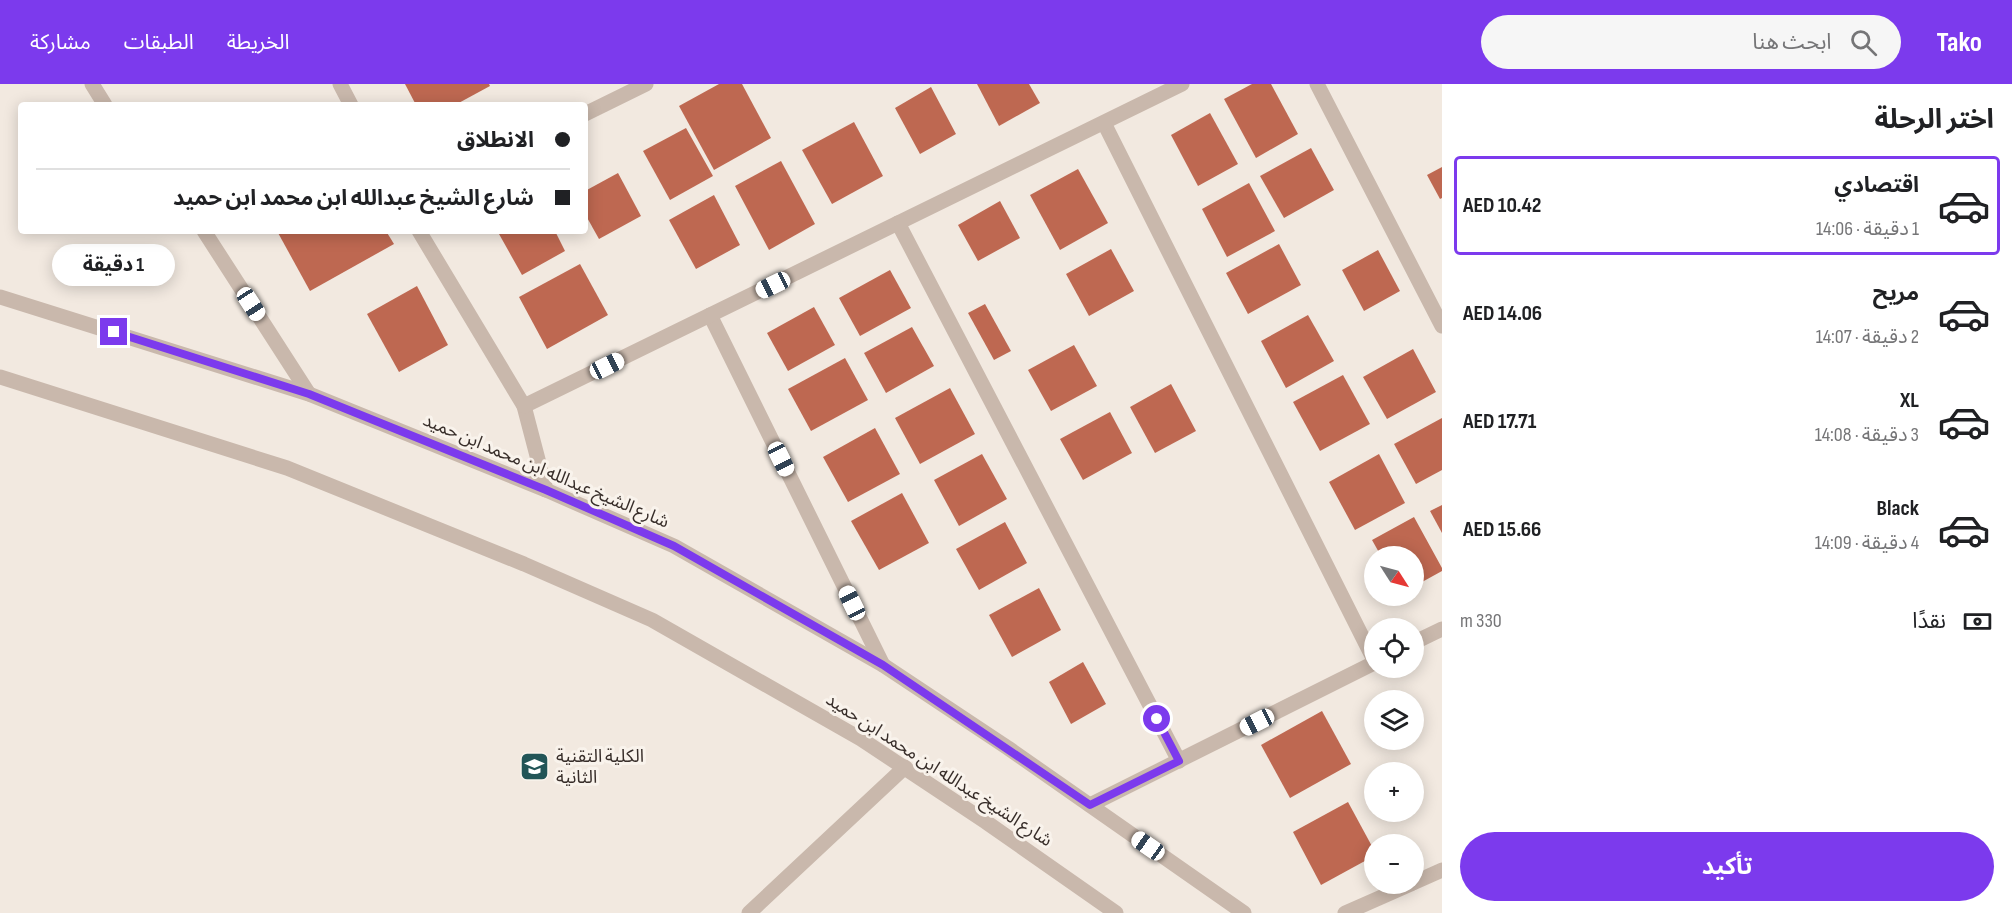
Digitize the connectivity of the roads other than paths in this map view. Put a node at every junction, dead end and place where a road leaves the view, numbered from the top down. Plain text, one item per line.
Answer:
1 (92, 84) edge
2 (340, 84) edge
3 (646, 84) edge
4 (1182, 84) edge
5 (1317, 84) edge
6 (103, 102) edge
7 (349, 102) edge
8 (588, 113) edge
9 (1104, 123) junction
10 (898, 224) junction
11 (206, 234) edge
12 (422, 234) edge
13 (0, 297) edge
14 (710, 315) junction
15 (1442, 326) edge
16 (0, 377) edge
17 (309, 394) junction
18 (524, 406) junction
19 (546, 490) junction
20 (1442, 629) edge
21 (1424, 638) edge
22 (1364, 642) edge
23 (883, 665) junction
24 (1364, 667) edge
25 (1179, 761) junction
26 (905, 768) junction
27 (1090, 805) junction
28 (1442, 870) edge
29 (1424, 878) edge
30 (1388, 894) edge
31 (749, 913) edge
32 (1116, 913) edge
33 (1244, 913) edge
34 (1346, 913) edge

1 - 6 street
2 - 7 street
3 - 8 street
4 - 9 street
5 - 15 street
9 - 10 street
9 - 22 street
10 - 14 street
10 - 25 street
11 - 17 street
12 - 18 street
13 - 17 street, شارع الشيخ عبدالله ابن محمد ابن حميد
14 - 18 street
14 - 23 street
16 - 26 street, شارع الشيخ عبدالله ابن محمد ابن حميد
17 - 19 street, شارع الشيخ عبدالله ابن محمد ابن حميد
18 - 19 street
19 - 23 street, شارع الشيخ عبدالله ابن محمد ابن حميد
20 - 21 street
23 - 27 street, شارع الشيخ عبدالله ابن محمد ابن حميد
24 - 25 street
25 - 27 street
26 - 31 street
26 - 32 street, شارع الشيخ عبدالله ابن محمد ابن حميد
27 - 33 street, شارع الشيخ عبدالله ابن محمد ابن حميد
28 - 29 street
30 - 34 street

